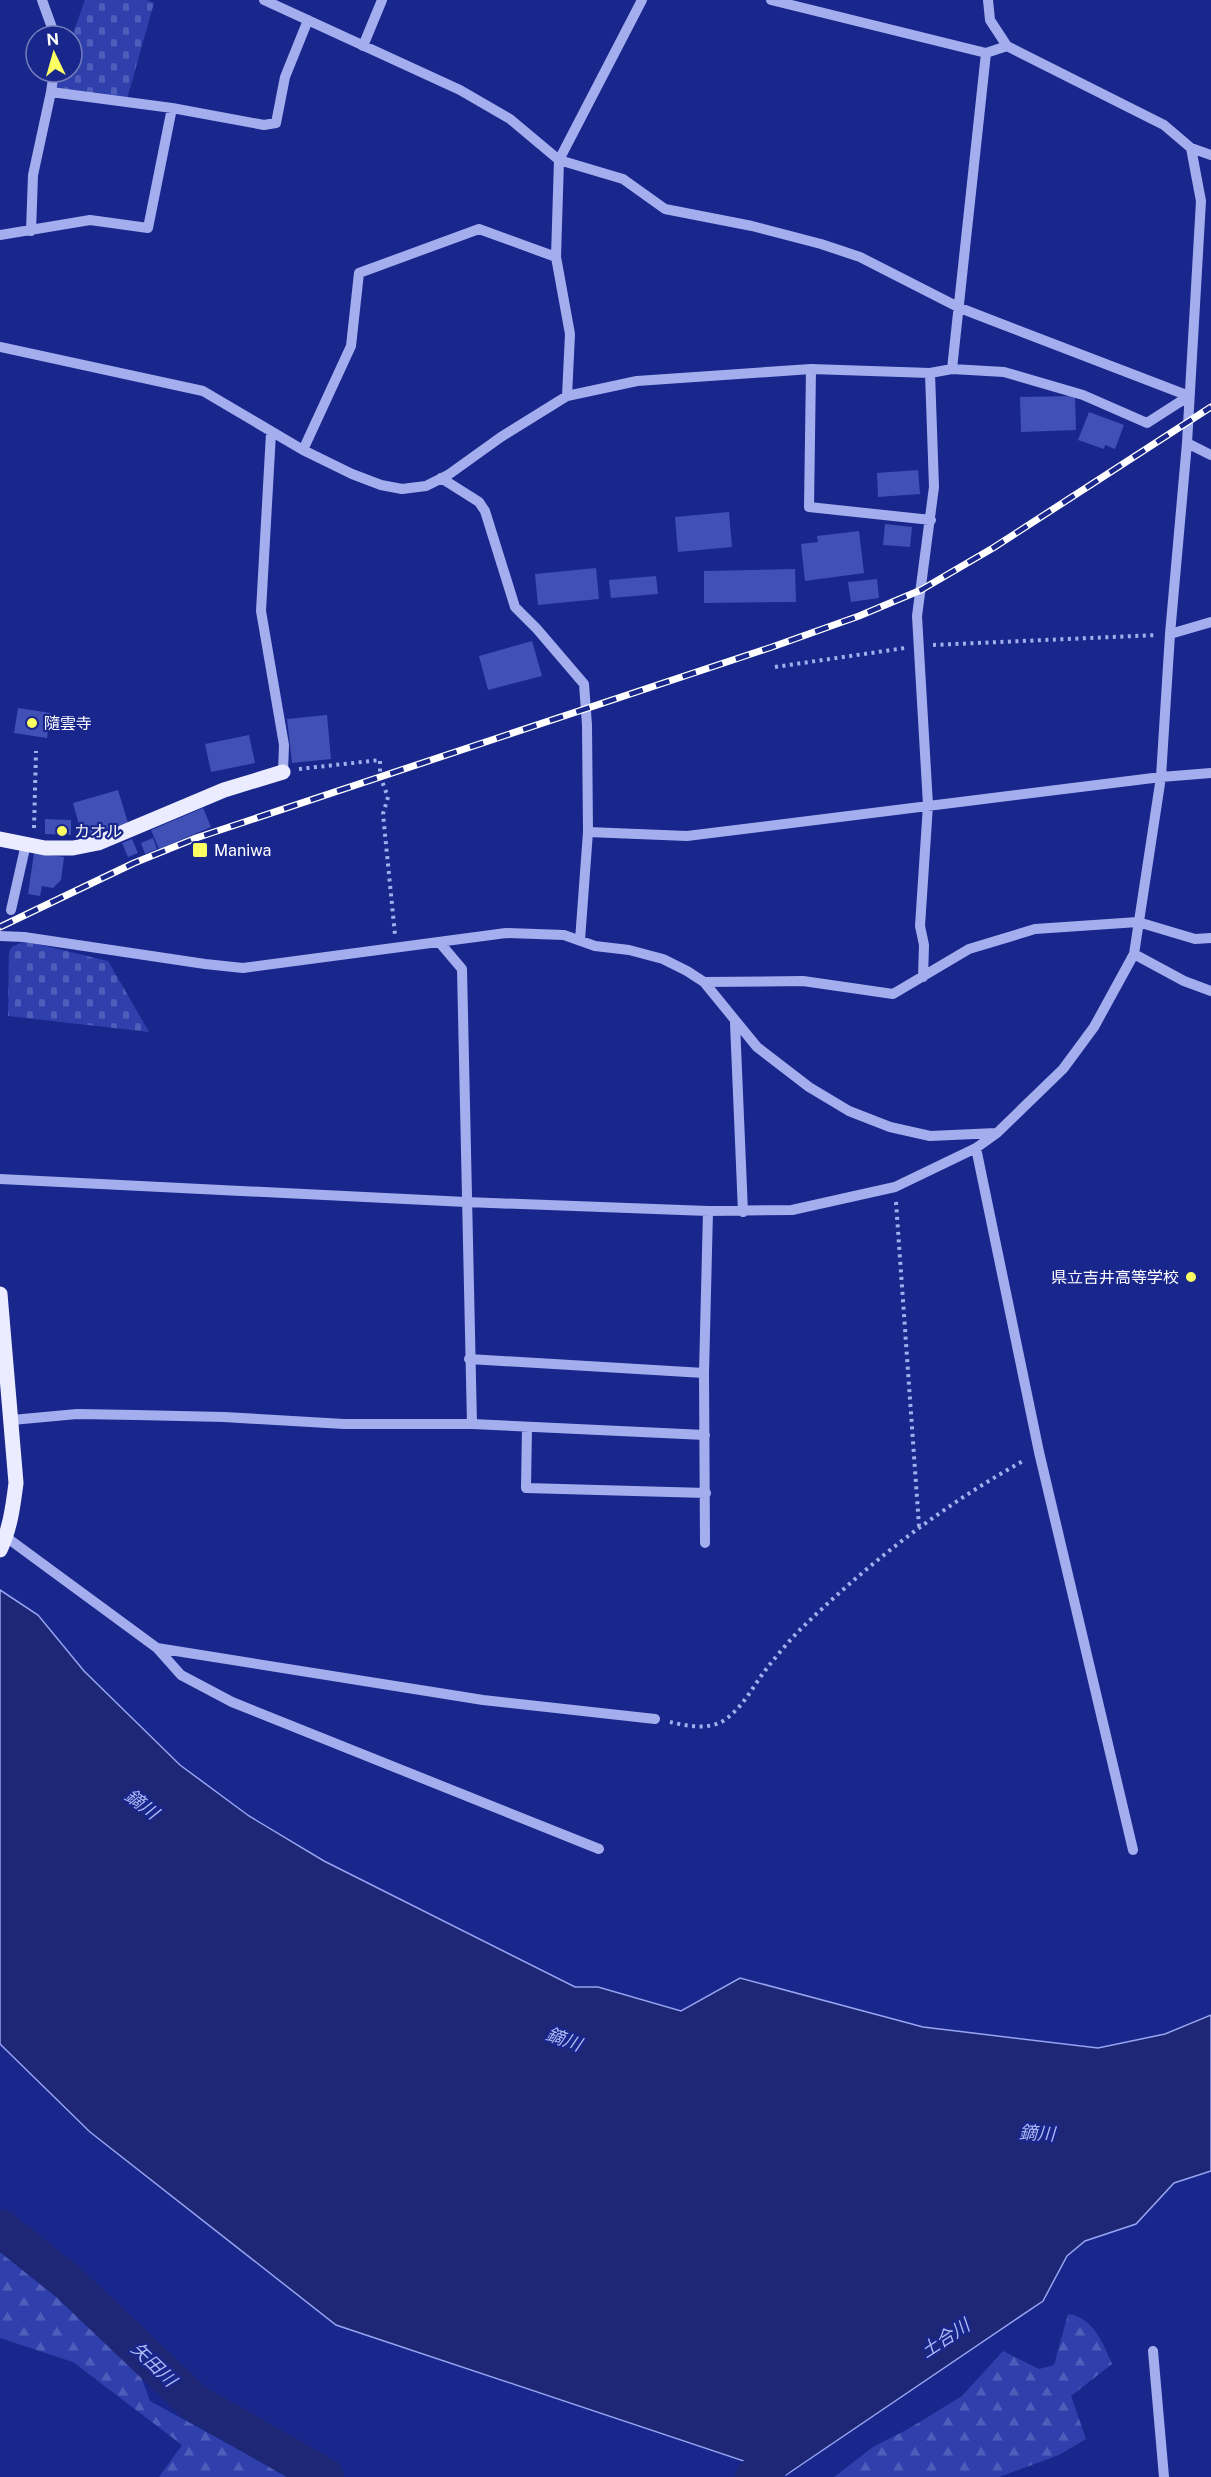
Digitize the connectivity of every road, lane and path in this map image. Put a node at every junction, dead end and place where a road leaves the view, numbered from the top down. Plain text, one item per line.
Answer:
1 (42, 0) edge
2 (264, 0) edge
3 (382, 0) edge
4 (642, 0) edge
5 (771, 0) edge
6 (988, 0) edge
7 (308, 20) junction
8 (51, 24) edge
9 (363, 46) junction
10 (1006, 46) junction
11 (986, 53) junction
12 (52, 84) edge
13 (51, 92) junction
14 (172, 108) junction
15 (1191, 148) junction
16 (1211, 154) edge
17 (559, 160) junction
18 (32, 231) junction
19 (0, 235) edge
20 (556, 256) junction
21 (960, 308) junction
22 (0, 347) edge
23 (811, 369) junction
24 (952, 369) junction
25 (930, 373) junction
26 (567, 396) junction
27 (1189, 396) junction
28 (271, 433) junction
29 (1187, 443) junction
30 (303, 450) junction
31 (1211, 455) edge
32 (441, 478) junction
33 (931, 520) junction
34 (1211, 622) edge
35 (1170, 634) junction
36 (917, 646) junction
37 (775, 668) dead end
38 (36, 751) dead end
39 (283, 772) junction
40 (1211, 773) edge
41 (1161, 777) junction
42 (928, 805) junction
43 (588, 832) junction
44 (0, 838) edge
45 (29, 845) junction
46 (11, 910) dead end
47 (1138, 922) junction
48 (0, 936) edge
49 (1211, 938) edge
50 (580, 940) junction
51 (440, 943) junction
52 (397, 948) junction
53 (1134, 954) junction
54 (923, 977) junction
55 (704, 982) junction
56 (1211, 991) edge
57 (735, 1023) junction
58 (997, 1133) junction
59 (976, 1148) junction
60 (0, 1179) edge
61 (895, 1187) junction
62 (466, 1202) junction
63 (708, 1211) junction
64 (744, 1212) junction
65 (0, 1294) edge
66 (470, 1359) junction
67 (704, 1373) junction
68 (12, 1420) junction
69 (472, 1424) junction
70 (527, 1427) junction
71 (705, 1436) junction
72 (1039, 1452) junction
73 (706, 1493) junction
74 (919, 1526) junction
75 (705, 1543) dead end
76 (3, 1544) edge
77 (157, 1648) junction
78 (655, 1719) joint
79 (599, 1849) dead end
80 (1132, 1850) dead end
81 (1153, 2351) dead end
82 (1164, 2477) edge

1 - 8 street
2 - 7 street
3 - 9 street
4 - 17 street
5 - 11 street
6 - 10 street
7 - 9 street
7 - 14 street
9 - 17 street
10 - 11 street
10 - 15 street
11 - 21 street
12 - 13 street
13 - 14 street
13 - 18 street
14 - 18 street
15 - 16 street
15 - 27 street
17 - 20 street
17 - 21 street
18 - 19 street
20 - 26 street
20 - 30 street
21 - 24 street
21 - 27 street
22 - 28 street
23 - 25 street
23 - 26 street
23 - 33 street
24 - 25 street
24 - 27 street
25 - 33 street
26 - 32 street
27 - 29 street
28 - 30 street
28 - 39 street
29 - 31 street
29 - 35 street
30 - 32 street
32 - 43 street
33 - 36 street
34 - 35 street
35 - 36 path
35 - 41 street
36 - 37 path
36 - 42 street
38 - 45 path
39 - 45 main road
39 - 52 path
40 - 41 street
41 - 42 street
41 - 47 street
42 - 43 street
42 - 54 street
43 - 50 street
44 - 45 main road
45 - 46 street
47 - 49 street
47 - 53 street
47 - 54 street
48 - 52 street
50 - 51 street
50 - 55 street
51 - 52 street
51 - 62 street
53 - 56 street
53 - 58 street
54 - 55 street
55 - 57 street
57 - 58 street
57 - 64 street
58 - 59 street
59 - 61 street
59 - 72 street
60 - 62 street
61 - 64 street
61 - 74 path
62 - 63 street
62 - 66 street
63 - 64 street
63 - 67 street
65 - 68 main road
66 - 67 street
66 - 69 street
67 - 71 street
68 - 69 street
68 - 76 main road
69 - 70 street
70 - 71 street
70 - 73 street
71 - 73 street
72 - 74 path
72 - 80 street
73 - 75 street
74 - 78 path
76 - 77 street
77 - 78 street
77 - 79 street
81 - 82 street

